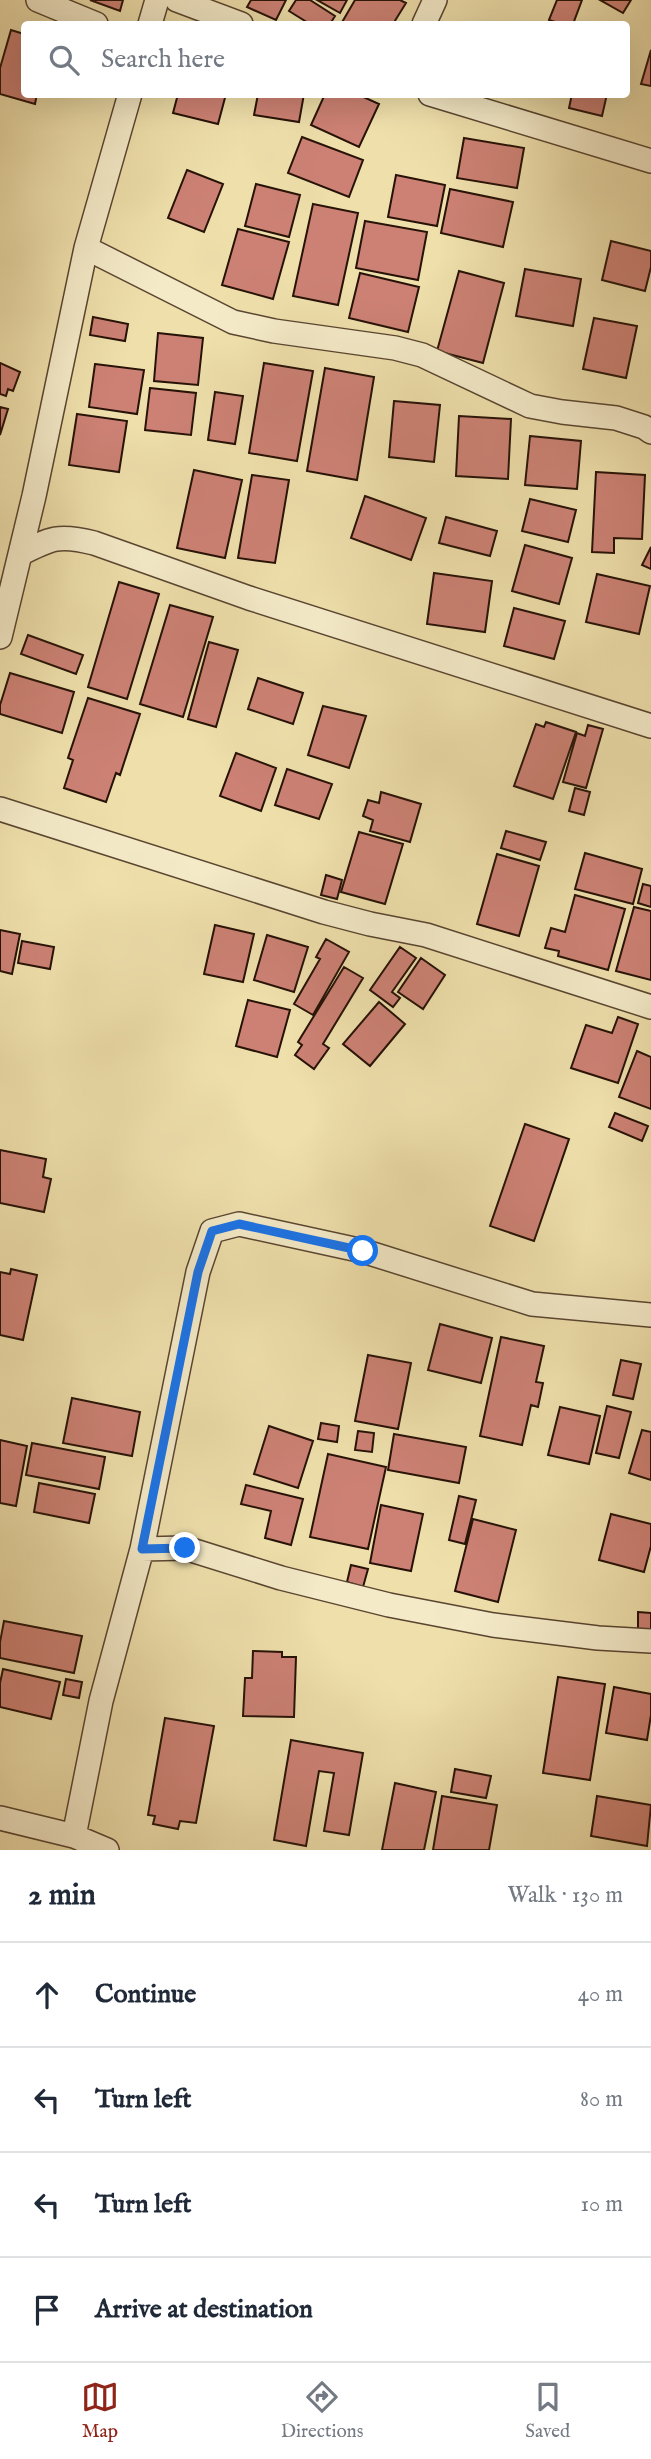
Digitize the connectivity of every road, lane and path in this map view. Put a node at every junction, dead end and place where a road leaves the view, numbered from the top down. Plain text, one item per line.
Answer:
1 (37, 0) edge
2 (157, 0) edge
3 (177, 0) edge
4 (435, 0) edge
5 (89, 21) edge
6 (151, 21) edge
7 (233, 21) edge
8 (425, 21) edge
9 (130, 98) edge
10 (443, 98) edge
11 (651, 162) edge
12 (86, 248) junction
13 (651, 432) edge
14 (20, 554) junction
15 (0, 637) edge
16 (651, 726) edge
17 (0, 809) edge
18 (651, 1007) edge
19 (651, 1315) edge
20 (142, 1549) junction
21 (651, 1641) edge
22 (0, 1818) edge
23 (74, 1836) junction
24 (107, 1850) edge

1 - 5 street
2 - 6 street
3 - 7 street
4 - 8 street
9 - 12 street
10 - 11 street
12 - 13 street
12 - 14 street
14 - 15 street
14 - 16 street
17 - 18 street
19 - 20 street
20 - 21 street
20 - 23 street
22 - 23 street
23 - 24 street

